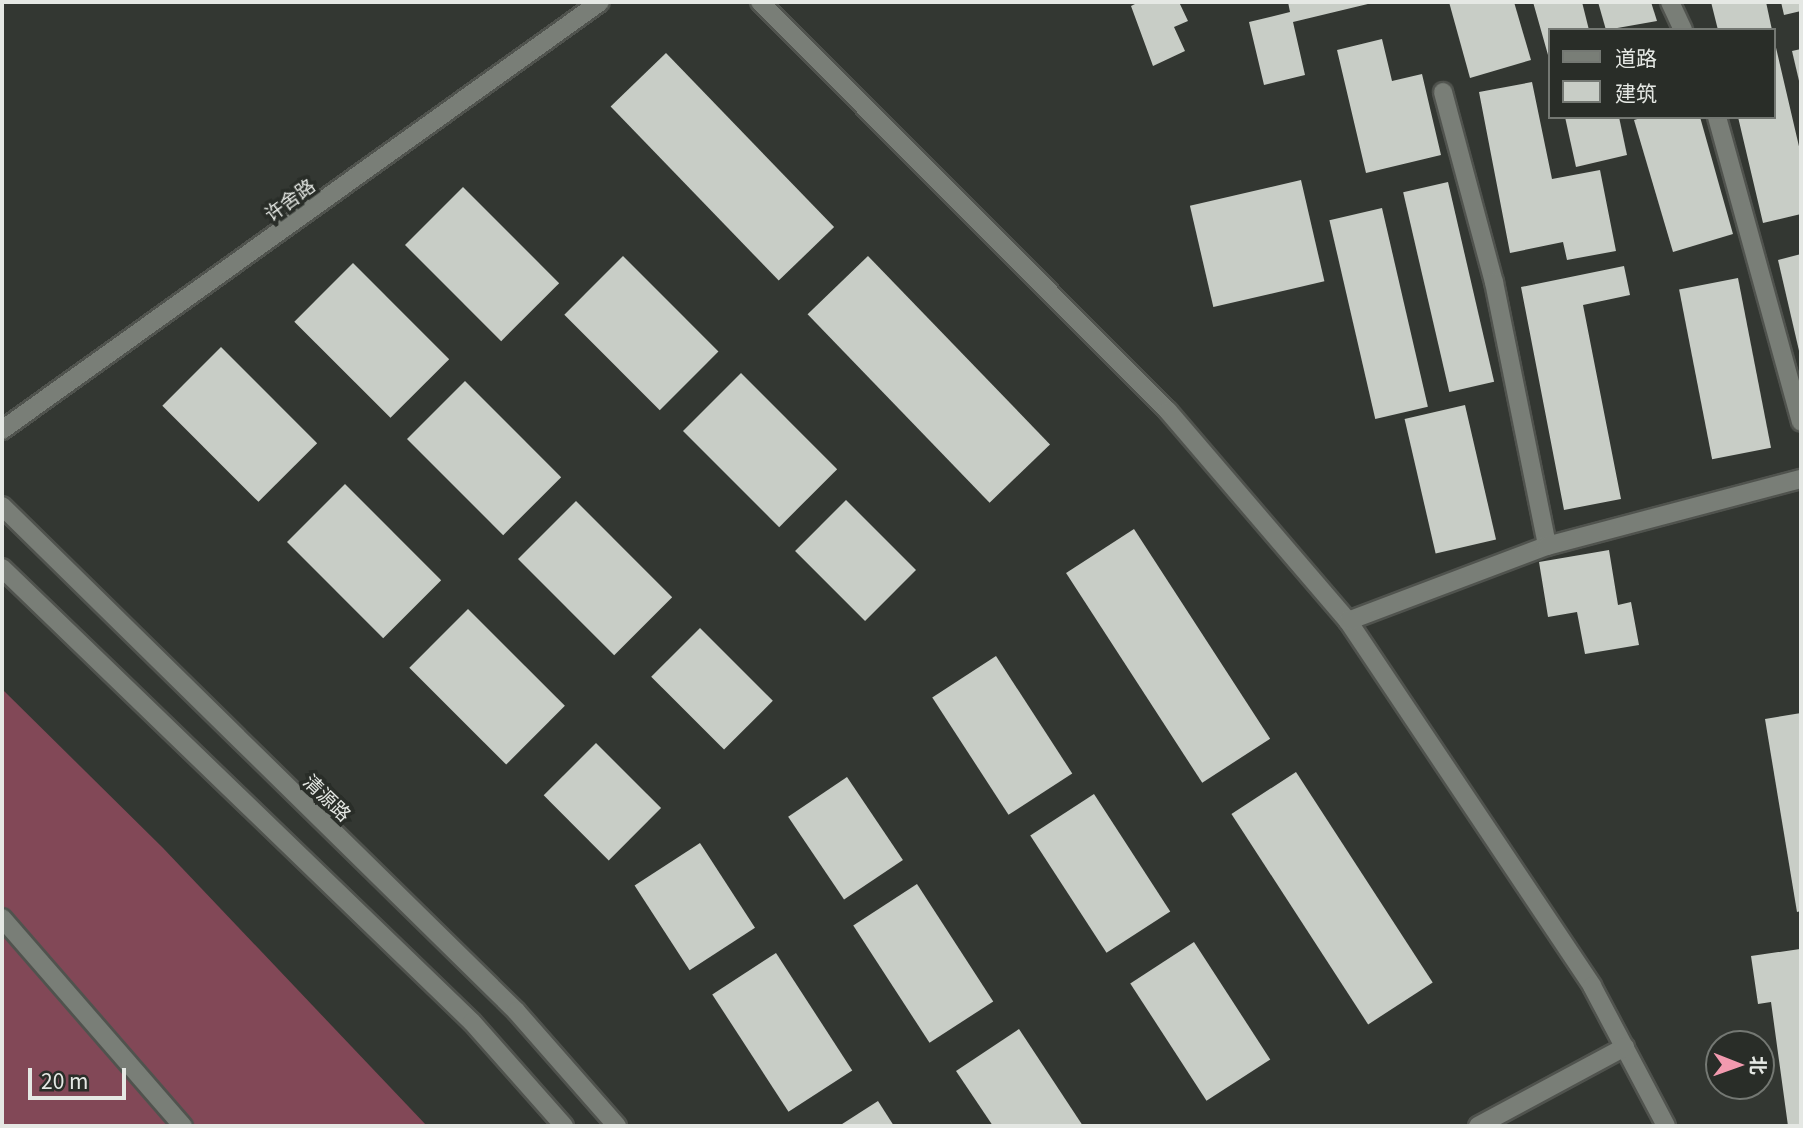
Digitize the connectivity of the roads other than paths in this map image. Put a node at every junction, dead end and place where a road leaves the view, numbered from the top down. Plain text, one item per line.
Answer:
1 (600, 2) edge
2 (760, 2) edge
3 (1670, 2) edge
4 (1682, 28) edge
5 (1443, 92) dead end
6 (1718, 119) edge
7 (1801, 422) edge
8 (2, 430) edge
9 (1801, 480) edge
10 (2, 506) edge
11 (1547, 546) junction
12 (2, 568) edge
13 (1348, 621) junction
14 (2, 918) edge
15 (1625, 1047) junction
16 (183, 1126) edge
17 (564, 1126) edge
18 (617, 1126) edge
19 (1478, 1126) edge
20 (1666, 1126) edge

1 - 8 street, 许舍路
2 - 13 street
3 - 4 street
5 - 11 street
6 - 7 street
9 - 11 street
10 - 18 street, 清源路
11 - 13 street
12 - 17 street
13 - 15 street
14 - 16 street
15 - 19 street
15 - 20 street

